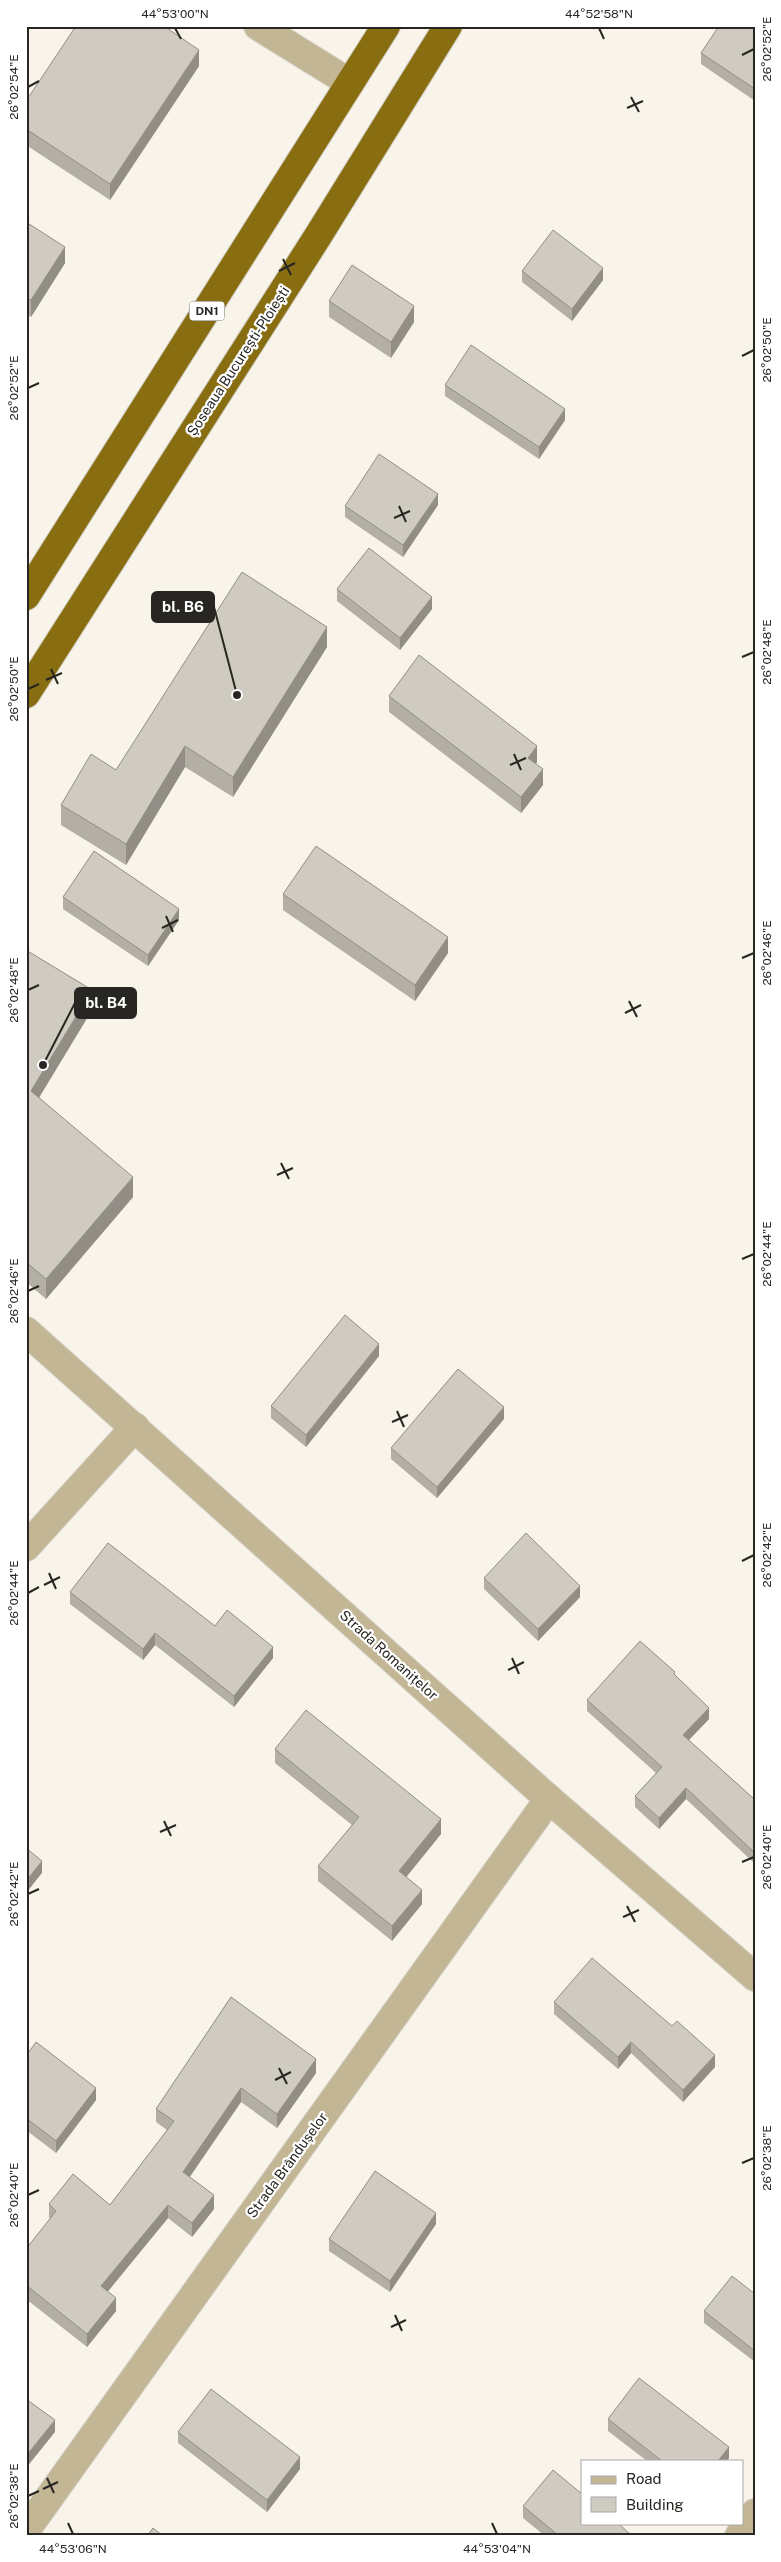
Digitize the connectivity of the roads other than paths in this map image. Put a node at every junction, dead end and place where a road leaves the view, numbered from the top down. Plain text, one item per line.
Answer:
1 (258, 26) edge
2 (386, 26) edge
3 (448, 26) edge
4 (350, 83) junction
5 (30, 580) edge
6 (26, 694) edge
7 (26, 1331) edge
8 (135, 1427) junction
9 (26, 1547) edge
10 (549, 1799) junction
11 (755, 1977) edge
12 (755, 2513) edge
13 (26, 2530) edge
14 (739, 2536) edge

1 - 4 street
2 - 4 highway, DN1
3 - 6 highway, Șoseaua București-Ploiești
4 - 5 highway, DN1
7 - 8 street, Strada Romanițelor
8 - 9 street
8 - 10 street, Strada Romanițelor
10 - 11 street, Strada Romanițelor
10 - 13 street, Strada Brândușelor
12 - 14 street

